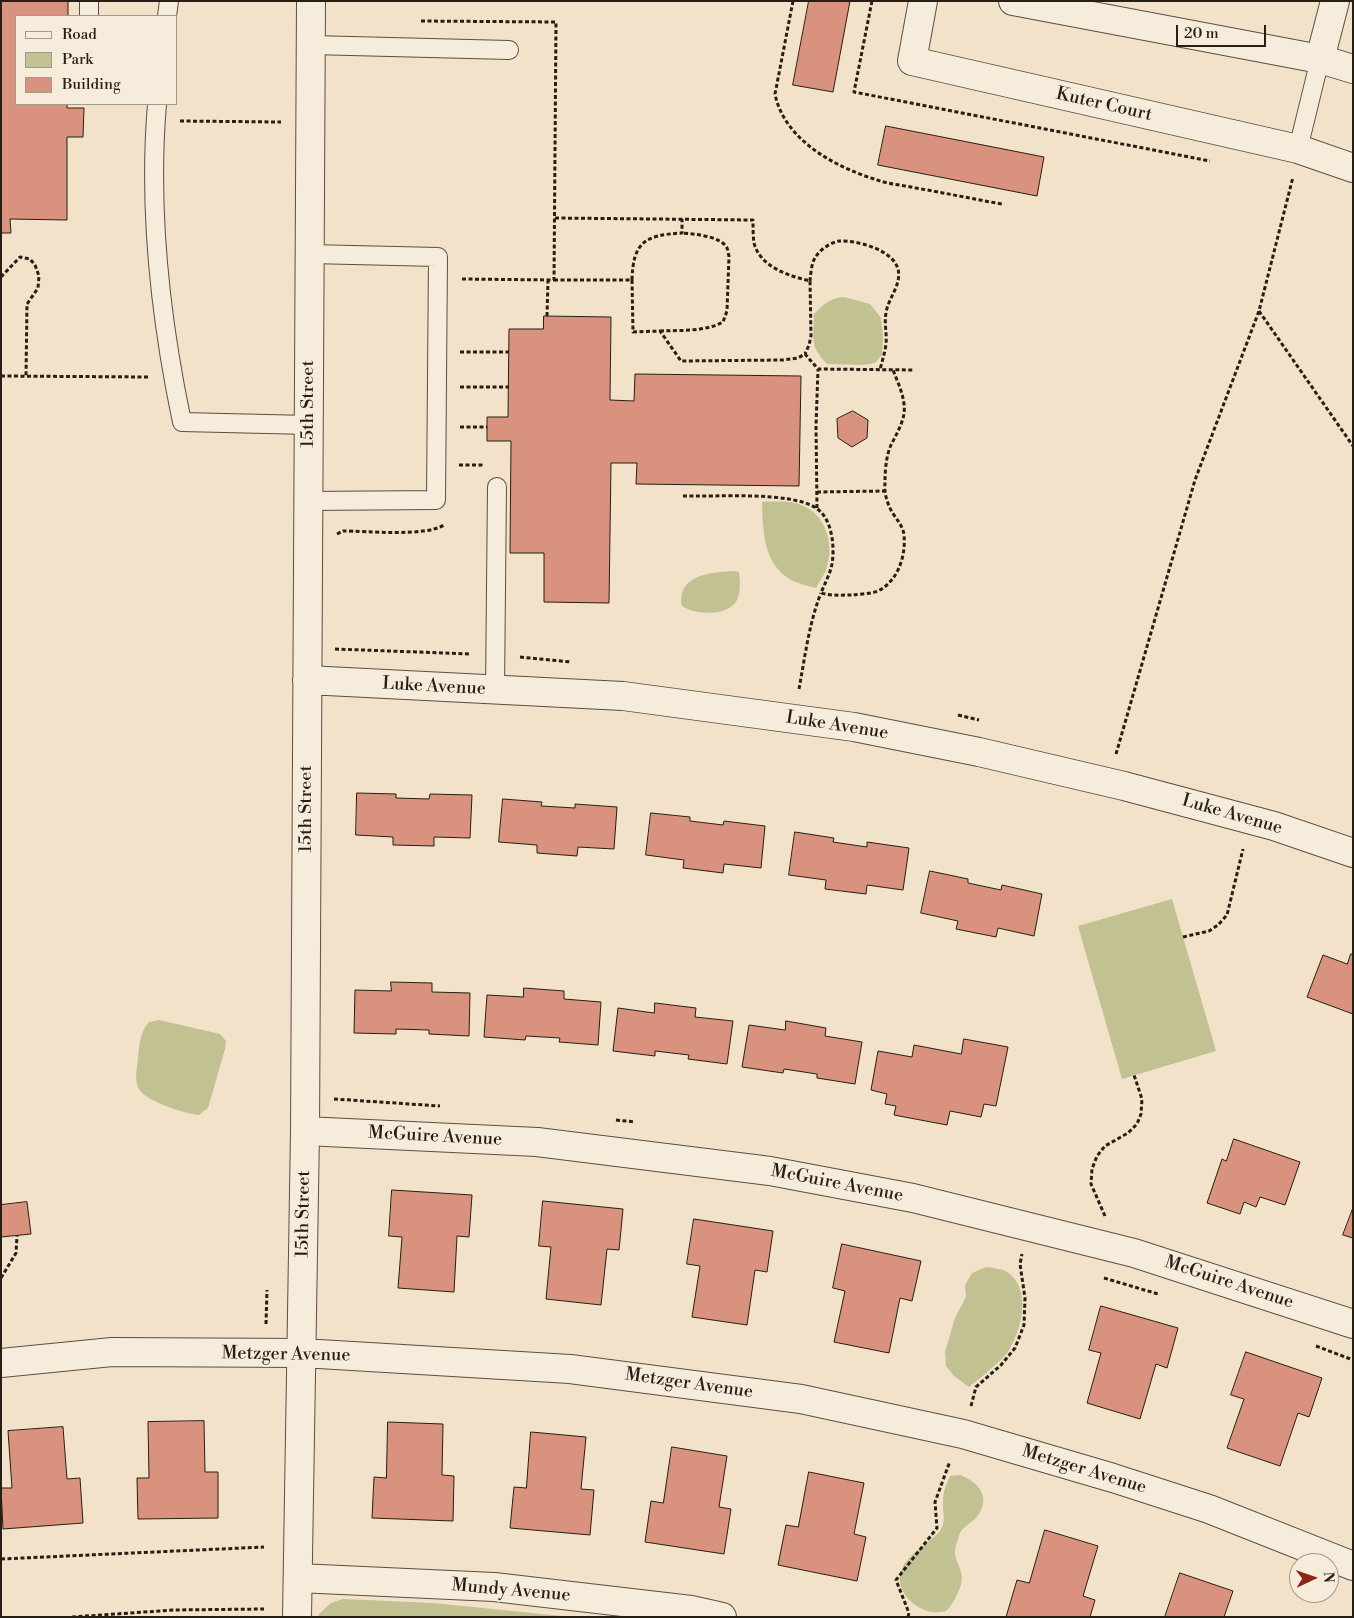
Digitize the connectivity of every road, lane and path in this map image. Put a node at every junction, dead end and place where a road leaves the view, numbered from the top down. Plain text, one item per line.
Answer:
1 (89, 1) edge
2 (169, 1) edge
3 (312, 1) edge
4 (793, 1) edge
5 (923, 1) edge
6 (1013, 1) edge
7 (1335, 1) edge
8 (88, 15) edge
9 (167, 15) edge
10 (418, 21) dead end
11 (311, 45) junction
12 (509, 50) dead end
13 (1320, 59) junction
14 (1353, 69) edge
15 (157, 112) edge
16 (311, 123) junction
17 (1298, 149) junction
18 (1353, 168) edge
19 (1002, 204) dead end
20 (555, 218) junction
21 (682, 219) junction
22 (682, 233) junction
23 (310, 254) junction
24 (1, 277) edge
25 (548, 280) junction
26 (554, 280) junction
27 (632, 280) junction
28 (810, 281) junction
29 (460, 288) dead end
30 (1259, 311) junction
31 (547, 316) dead end
32 (660, 331) junction
33 (460, 343) dead end
34 (460, 352) junction
35 (509, 352) dead end
36 (805, 354) junction
37 (460, 361) dead end
38 (149, 368) dead end
39 (818, 369) junction
40 (880, 370) junction
41 (893, 370) junction
42 (914, 370) dead end
43 (1, 376) edge
44 (26, 376) junction
45 (459, 378) dead end
46 (459, 387) junction
47 (509, 387) dead end
48 (459, 397) dead end
49 (309, 424) junction
50 (487, 427) dead end
51 (459, 436) dead end
52 (1353, 446) edge
53 (458, 465) dead end
54 (458, 474) dead end
55 (498, 486) dead end
56 (885, 491) junction
57 (817, 492) junction
58 (684, 496) dead end
59 (308, 501) junction
60 (817, 508) junction
61 (448, 522) dead end
62 (334, 535) dead end
63 (822, 592) junction
64 (332, 649) dead end
65 (495, 655) junction
66 (579, 662) dead end
67 (308, 680) junction
68 (790, 688) dead end
69 (799, 689) junction
70 (495, 690) junction
71 (808, 690) dead end
72 (950, 714) dead end
73 (988, 722) dead end
74 (1108, 750) dead end
75 (1117, 752) junction
76 (1107, 782) junction
77 (1250, 820) junction
78 (1353, 852) edge
79 (1183, 937) dead end
80 (1134, 1076) dead end
81 (305, 1131) junction
82 (1030, 1227) junction
83 (17, 1236) dead end
84 (1120, 1249) junction
85 (1013, 1252) dead end
86 (1022, 1254) junction
87 (1097, 1276) dead end
88 (1, 1278) edge
89 (1162, 1296) dead end
90 (1353, 1324) edge
91 (1309, 1343) dead end
92 (302, 1353) junction
93 (1353, 1360) edge
94 (1, 1363) edge
95 (963, 1434) junction
96 (264, 1547) dead end
97 (1, 1559) edge
98 (1353, 1566) edge
99 (298, 1578) junction
100 (264, 1610) dead end
101 (72, 1617) edge
102 (297, 1617) edge
103 (722, 1617) edge
104 (908, 1617) edge

1 - 8 lane
2 - 9 lane
3 - 11 street, 15th Street
4 - 19 path
5 - 17 street, Kuter Court
6 - 13 street
7 - 13 street
10 - 20 path
11 - 12 lane
11 - 16 street, 15th Street
13 - 14 street
13 - 17 lane
15 - 16 path
15 - 49 lane
16 - 23 street, 15th Street
17 - 18 street, Kuter Court
17 - 30 path
20 - 21 path
20 - 26 path
21 - 22 path
21 - 28 path
22 - 27 path
22 - 32 path
23 - 49 street, 15th Street
23 - 59 lane
24 - 44 path
25 - 26 path
25 - 29 path
25 - 31 path
26 - 27 path
27 - 32 path
28 - 36 path
28 - 40 path
30 - 52 path
30 - 75 path
32 - 36 path
33 - 34 path
34 - 35 path
34 - 37 path
36 - 39 path
38 - 44 path
39 - 40 path
39 - 57 path
40 - 41 path
41 - 42 path
41 - 56 path
43 - 44 path
45 - 46 path
46 - 47 path
46 - 48 path
49 - 59 street, 15th Street
50 - 51 path
53 - 54 path
55 - 65 lane
56 - 57 path
56 - 63 path
57 - 60 path
58 - 60 path
59 - 67 street, 15th Street
60 - 63 path
61 - 62 path
63 - 69 path
64 - 65 path
65 - 66 path
65 - 70 lane
67 - 70 street, Luke Avenue
67 - 81 street, 15th Street
68 - 69 path
69 - 71 path
70 - 76 street, Luke Avenue
72 - 73 path
74 - 75 path
75 - 76 path
76 - 77 street, Luke Avenue
77 - 78 street, Luke Avenue
77 - 79 path
80 - 84 path
81 - 82 street, McGuire Avenue
81 - 92 street, 15th Street
82 - 84 street, McGuire Avenue
82 - 86 path
83 - 88 path
84 - 90 street, McGuire Avenue
85 - 86 path
86 - 95 path
87 - 89 path
91 - 93 path
92 - 94 street, Metzger Avenue
92 - 95 street, Metzger Avenue
92 - 99 street, 15th Street
95 - 98 street, Metzger Avenue
95 - 104 path
96 - 97 path
99 - 102 street, 15th Street
99 - 103 street, Mundy Avenue
100 - 101 path

